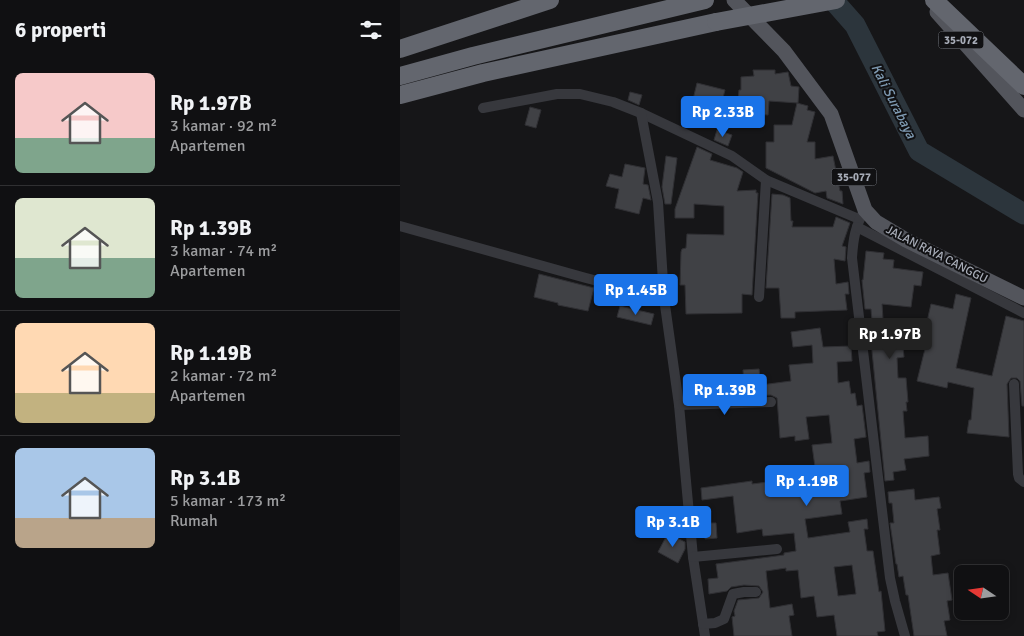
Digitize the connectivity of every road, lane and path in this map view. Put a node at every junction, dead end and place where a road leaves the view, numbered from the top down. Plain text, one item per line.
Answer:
1 (550, 0) edge
2 (705, 0) edge
3 (734, 0) edge
4 (836, 0) edge
5 (926, 0) edge
6 (934, 0) edge
7 (400, 49) edge
8 (400, 76) edge
9 (996, 79) junction
10 (1024, 86) edge
11 (400, 95) edge
12 (1024, 99) edge
13 (483, 108) dead end
14 (1024, 110) edge
15 (641, 113) junction
16 (766, 180) junction
17 (861, 218) junction
18 (400, 226) edge
19 (759, 297) dead end
20 (664, 298) junction
21 (1024, 298) edge
22 (1024, 313) edge
23 (1014, 384) dead end
24 (770, 402) dead end
25 (679, 405) junction
26 (1024, 482) edge
27 (777, 549) dead end
28 (693, 558) junction
29 (756, 592) dead end
30 (703, 624) junction
31 (705, 636) edge
32 (905, 636) edge

1 - 7 highway
2 - 8 highway
3 - 17 main road, JALAN RAYA CANGGU / 35-077
4 - 11 highway, bridge
5 - 9 main road, 35-072
6 - 10 highway
9 - 12 main road, 35-072
9 - 14 main road, 35-072
13 - 15 street
15 - 16 street
15 - 20 street
16 - 17 street
16 - 19 street
17 - 21 main road, JALAN RAYA CANGGU / 35-077
17 - 22 street
17 - 32 street
18 - 20 street
20 - 25 street
23 - 26 street
24 - 25 street
25 - 28 street
27 - 28 street
28 - 30 street
29 - 30 street
30 - 31 street

